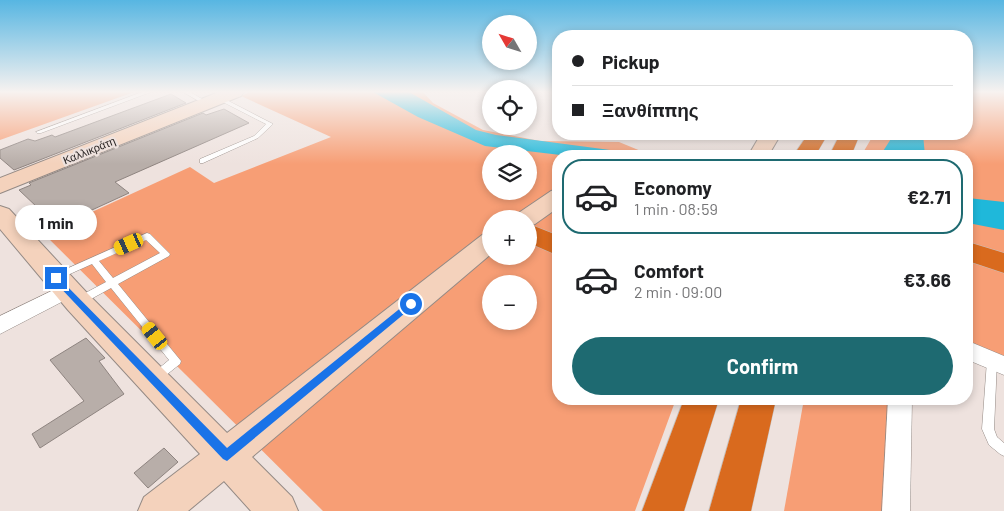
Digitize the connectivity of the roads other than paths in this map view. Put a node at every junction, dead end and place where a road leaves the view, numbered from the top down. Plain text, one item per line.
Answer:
1 (83, 116) edge
2 (175, 116) edge
3 (254, 116) edge
4 (39, 132) dead end
5 (203, 161) dead end
6 (0, 186) edge
7 (552, 201) edge
8 (537, 211) edge
9 (0, 214) edge
10 (537, 237) edge
11 (552, 244) edge
12 (482, 248) edge
13 (973, 252) edge
14 (92, 260) junction
15 (1004, 263) edge
16 (113, 283) junction
17 (67, 290) junction
18 (0, 326) edge
19 (973, 352) edge
20 (998, 363) edge
21 (152, 380) junction
22 (756, 405) edge
23 (900, 405) edge
24 (695, 410) edge
25 (1004, 450) edge
26 (227, 455) junction
27 (158, 511) edge
28 (278, 511) edge
29 (663, 511) edge
30 (730, 511) edge
31 (896, 511) edge

1 - 4 lane
2 - 6 street, Καλλικράτη
3 - 5 lane
7 - 8 street
9 - 17 street
10 - 11 highway
12 - 26 street
13 - 15 highway
14 - 16 lane
14 - 16 lane
14 - 17 lane
16 - 17 lane
16 - 21 lane
17 - 18 street
17 - 21 street
19 - 20 street
20 - 25 lane
21 - 26 street
22 - 30 highway
23 - 31 street
24 - 29 highway
26 - 27 street
26 - 28 street

